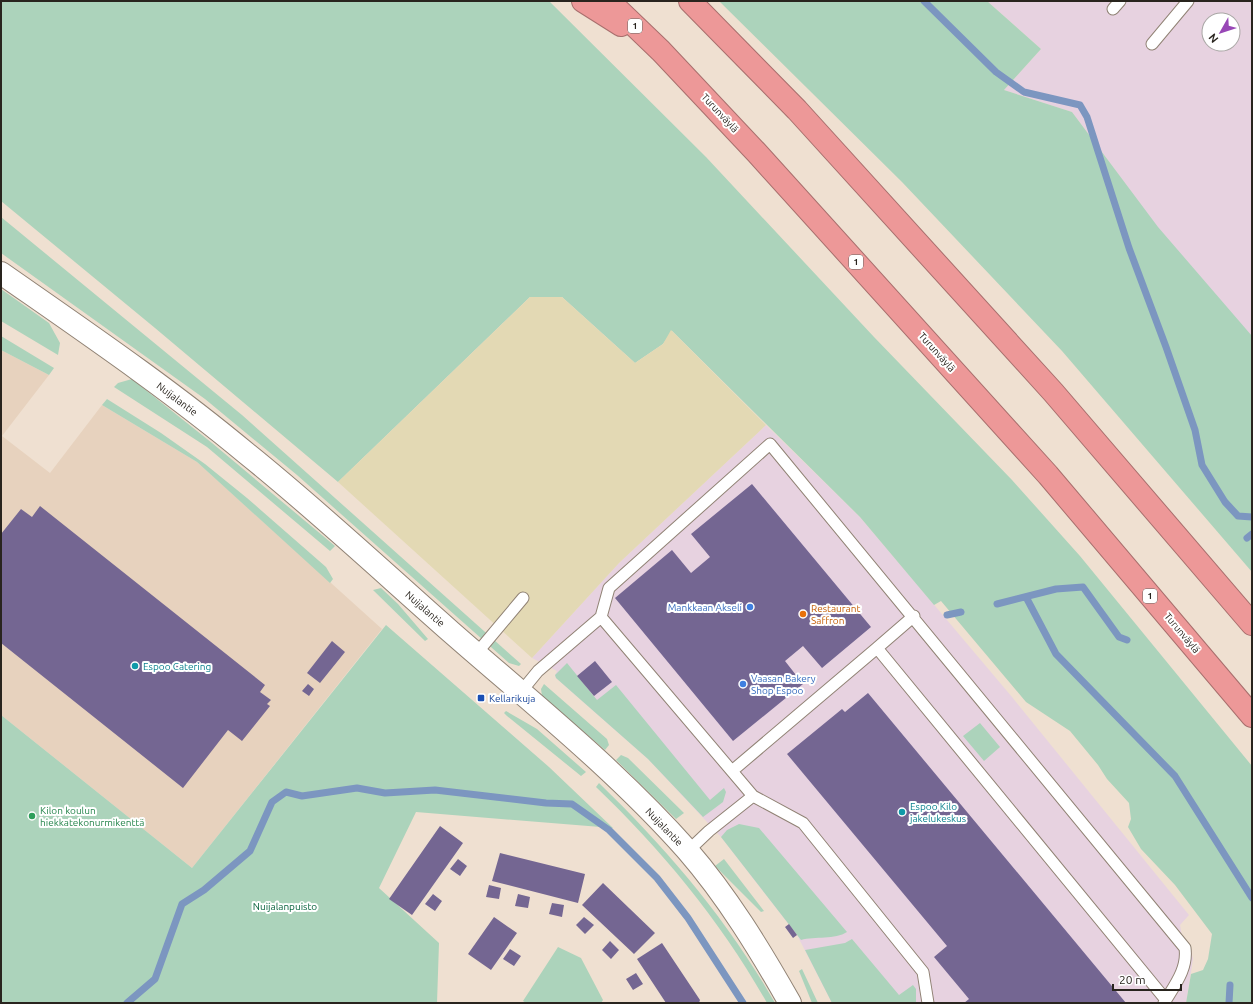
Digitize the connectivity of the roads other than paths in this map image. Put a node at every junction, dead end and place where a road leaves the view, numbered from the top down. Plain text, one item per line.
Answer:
1 (583, 1) edge
2 (609, 1) edge
3 (690, 1) edge
4 (1188, 1) edge
5 (1152, 44) dead end
6 (661, 51) junction
7 (1, 273) edge
8 (523, 598) dead end
9 (914, 616) junction
10 (601, 617) junction
11 (1252, 624) edge
12 (877, 648) junction
13 (476, 654) junction
14 (520, 693) junction
15 (1252, 716) edge
16 (732, 771) junction
17 (753, 796) junction
18 (688, 851) junction
19 (1165, 1002) edge
20 (790, 1003) edge
21 (928, 1003) edge

1 - 6 highway
2 - 6 highway, Turunväylä / 1
3 - 11 highway
4 - 5 lane
6 - 15 highway, Turunväylä / 1
7 - 13 main road, Nuijalantie
8 - 13 lane
9 - 10 lane
9 - 12 lane
9 - 19 lane
10 - 14 lane
10 - 16 lane
12 - 16 lane
12 - 19 lane
13 - 14 main road, Nuijalantie
14 - 18 main road, Nuijalantie
16 - 17 lane
17 - 18 lane
17 - 21 lane
18 - 20 main road, Nuijalantie

